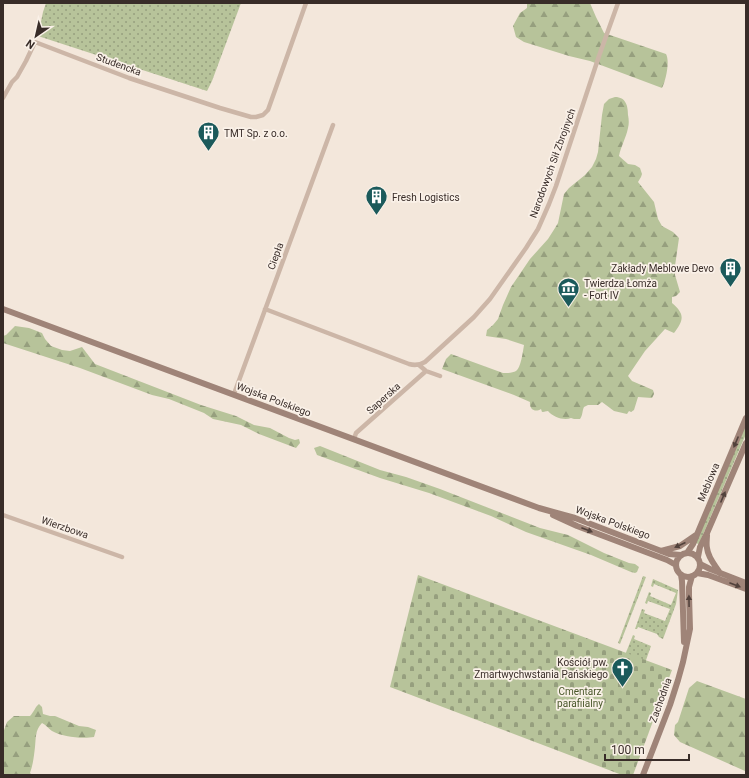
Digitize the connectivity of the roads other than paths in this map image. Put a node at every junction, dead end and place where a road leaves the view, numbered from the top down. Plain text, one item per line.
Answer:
1 (306, 3) edge
2 (618, 3) edge
3 (3, 98) edge
4 (333, 124) dead end
5 (3, 309) edge
6 (265, 309) junction
7 (419, 365) junction
8 (426, 371) junction
9 (440, 376) dead end
10 (234, 394) junction
11 (746, 418) edge
12 (354, 439) junction
13 (746, 443) edge
14 (539, 508) junction
15 (3, 515) edge
16 (707, 533) junction
17 (697, 534) junction
18 (661, 551) junction
19 (684, 554) junction
20 (122, 557) dead end
21 (699, 560) junction
22 (676, 565) junction
23 (720, 573) junction
24 (681, 575) junction
25 (694, 575) junction
26 (746, 583) edge
27 (746, 589) edge
28 (684, 654) junction
29 (643, 775) edge

1 - 3 street, Studencka
2 - 7 street, Narodowych Sił Zbrojnych
4 - 6 street, Ciepła
5 - 10 main road, Wojska Polskiego
6 - 7 street
6 - 10 street, Ciepła
7 - 8 street
8 - 9 street
8 - 12 street, Saperska
10 - 12 main road, Wojska Polskiego
11 -> 17 main road, Meblowa
12 - 14 main road, Wojska Polskiego
16 -> 13 main road, Meblowa
14 - 18 main road, Wojska Polskiego
14 -> 22 main road, Wojska Polskiego
15 - 20 street, Wierzbowa
16 - 21 main road, Meblowa
16 - 23 main road
17 -> 18 main road
17 - 19 main road, Meblowa
18 - 19 main road, Wojska Polskiego
19 - 21 main road
19 - 22 main road
21 - 23 main road
21 - 25 main road
22 - 24 main road
23 - 26 main road
24 - 25 main road
24 - 28 main road, Zachodnia
25 -> 27 main road
28 -> 25 main road, Zachodnia
28 - 29 main road, Zachodnia

